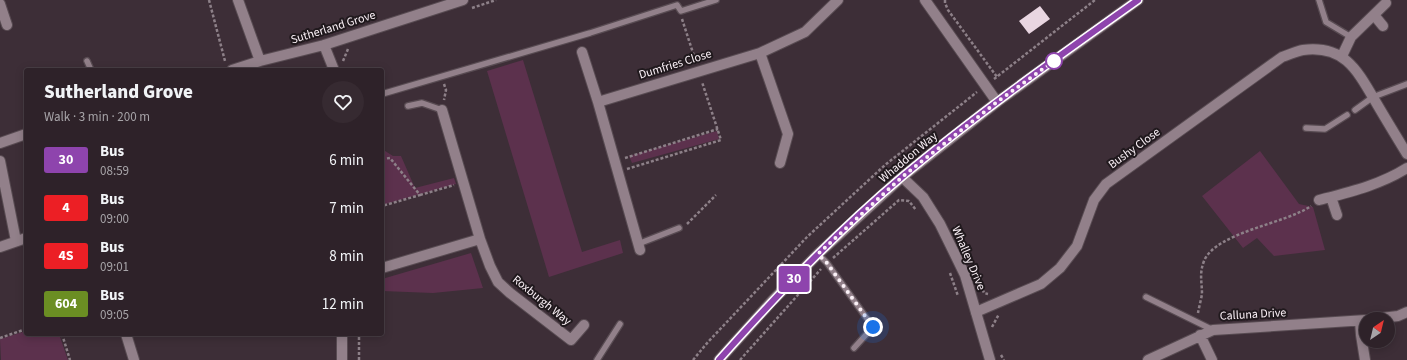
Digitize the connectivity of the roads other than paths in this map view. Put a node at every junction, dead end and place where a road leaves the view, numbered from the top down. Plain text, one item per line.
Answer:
1 (238, 0) edge
2 (463, 0) edge
3 (716, 0) edge
4 (838, 0) edge
5 (925, 0) edge
6 (1138, 0) edge
7 (1319, 0) edge
8 (1385, 1) edge
9 (0, 4) edge
10 (1374, 15) junction
11 (6, 24) dead end
12 (1383, 26) dead end
13 (1350, 37) junction
14 (324, 45) junction
15 (582, 52) dead end
16 (760, 52) junction
17 (1342, 56) junction
18 (87, 61) dead end
19 (260, 61) junction
20 (229, 67) edge
21 (90, 68) edge
22 (333, 68) edge
23 (1407, 84) edge
24 (384, 93) edge
25 (1373, 97) junction
26 (598, 102) junction
27 (997, 102) junction
28 (408, 106) dead end
29 (442, 110) joint
30 (1355, 110) dead end
31 (1347, 115) dead end
32 (1306, 128) dead end
33 (24, 135) edge
34 (0, 143) edge
35 (1407, 154) edge
36 (0, 161) edge
37 (780, 164) dead end
38 (1407, 168) edge
39 (902, 177) junction
40 (1331, 197) junction
41 (1319, 200) road end
42 (1337, 215) dead end
43 (680, 228) road end
44 (480, 239) junction
45 (21, 240) edge
46 (0, 247) edge
47 (639, 247) joint
48 (818, 254) junction
49 (384, 267) edge
50 (1146, 297) dead end
51 (976, 312) junction
52 (1407, 312) edge
53 (1395, 316) edge
54 (1359, 320) edge
55 (620, 324) dead end
56 (584, 325) dead end
57 (1213, 330) junction
58 (1200, 335) junction
59 (127, 336) edge
60 (342, 336) edge
61 (854, 348) dead end
62 (1363, 348) edge
63 (134, 360) edge
64 (342, 360) edge
65 (598, 360) edge
66 (719, 360) edge
67 (990, 360) edge
68 (1148, 360) edge
69 (1212, 360) edge
70 (1365, 360) edge

1 - 19 street
2 - 14 street, Sutherland Grove
3 - 24 lane
4 - 16 street, Dumfries Close
5 - 27 street
6 - 27 street, Whaddon Way
7 - 13 lane
8 - 10 street
9 - 11 street
10 - 12 street
10 - 13 street
13 - 17 street
14 - 19 street, Sutherland Grove
14 - 22 street
15 - 26 street
16 - 26 street, Dumfries Close
16 - 37 street
17 - 25 street, Bushy Close
17 - 51 street, Bushy Close
18 - 21 lane
19 - 20 street, Sutherland Grove
23 - 25 lane
25 - 30 lane
25 - 35 street, Bushy Close
26 - 47 street
27 - 39 street, Whaddon Way
28 - 29 lane
29 - 44 street, Roxburgh Way
31 - 32 lane
33 - 34 street
36 - 45 street
38 - 40 street
39 - 48 street, Whaddon Way
39 - 51 street, Whalley Drive
40 - 41 street
40 - 42 street
43 - 47 lane
44 - 49 street
44 - 56 street, Roxburgh Way
45 - 46 street
48 - 61 lane
48 - 66 street, Whaddon Way
50 - 57 lane
51 - 67 street, Whalley Drive
52 - 53 street
54 - 57 street, Calluna Drive
55 - 65 lane
57 - 58 street, Calluna Drive
58 - 68 street, Calluna Drive
58 - 69 street
59 - 63 street
60 - 64 street
62 - 70 street

